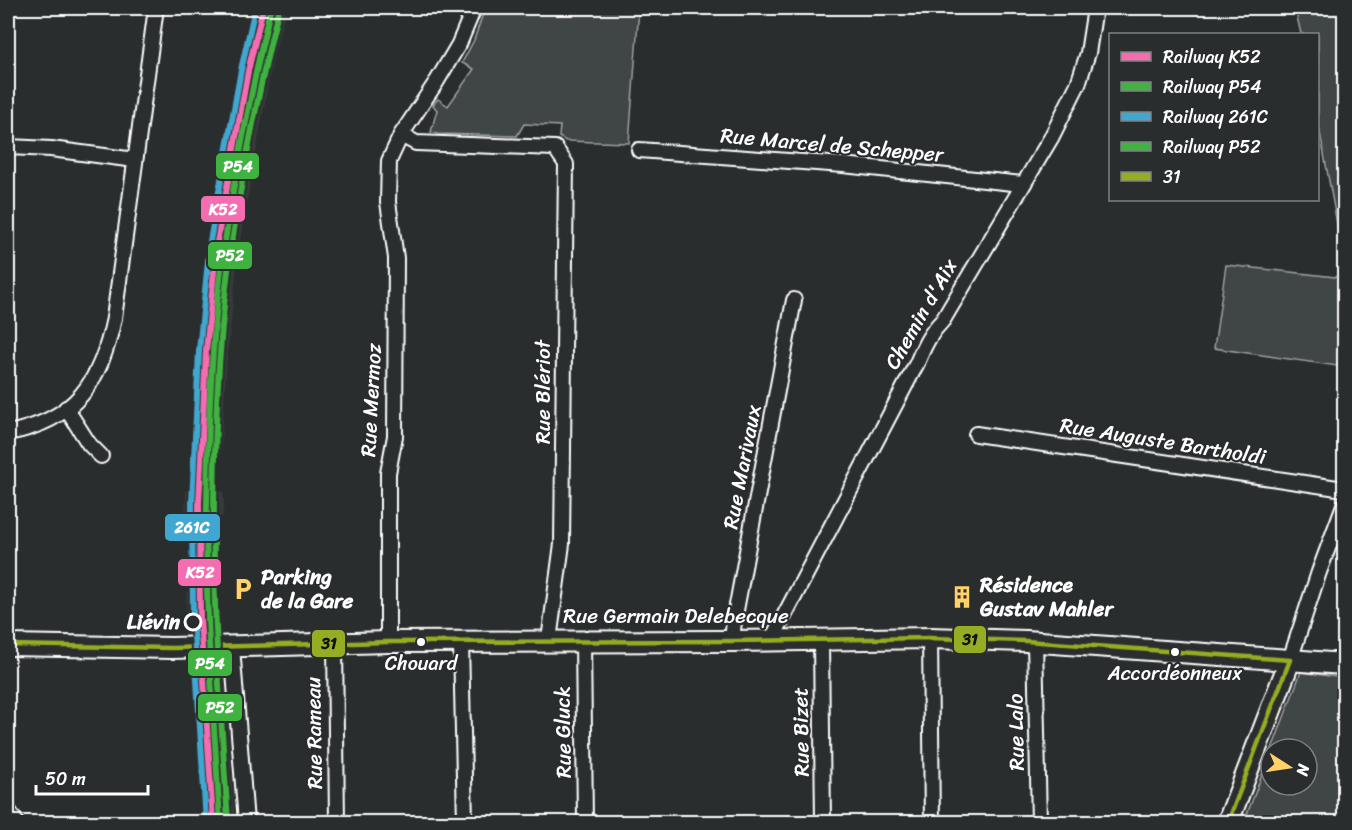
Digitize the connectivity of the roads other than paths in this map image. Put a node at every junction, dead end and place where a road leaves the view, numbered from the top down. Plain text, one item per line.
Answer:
1 (156, 8) edge
2 (474, 8) edge
3 (1095, 8) edge
4 (401, 135) junction
5 (8, 147) edge
6 (639, 150) dead end
7 (135, 160) junction
8 (1022, 184) junction
9 (794, 300) dead end
10 (66, 408) junction
11 (8, 433) edge
12 (976, 434) dead end
13 (101, 456) dead end
14 (1344, 489) edge
15 (1344, 505) edge
16 (930, 638) junction
17 (772, 639) junction
18 (549, 640) junction
19 (583, 640) junction
20 (821, 640) junction
21 (732, 641) junction
22 (1035, 641) junction
23 (388, 642) junction
24 (461, 642) junction
25 (335, 643) junction
26 (8, 645) edge
27 (232, 647) junction
28 (1290, 660) junction
29 (1344, 664) edge
30 (8, 810) edge
31 (16, 822) edge
32 (246, 822) edge
33 (337, 822) edge
34 (465, 822) edge
35 (585, 822) edge
36 (823, 822) edge
37 (932, 822) edge
38 (1039, 822) edge
39 (1228, 822) edge

1 - 7 street
2 - 4 street
3 - 8 street, Chemin d'Aix
4 - 18 street, Rue Blériot
4 - 23 street, Rue Mermoz
5 - 7 street
6 - 8 street, Rue Marcel de Schepper
7 - 10 street
8 - 17 street, Chemin d'Aix
9 - 21 street, Rue Marivaux
10 - 11 street
10 - 13 street
12 - 14 street, Rue Auguste Bartholdi
15 - 28 street
16 - 20 street, Rue Germain Delebecque
16 - 22 street, Rue Germain Delebecque
16 - 37 street
17 - 20 street, Rue Germain Delebecque
17 - 21 street, Rue Germain Delebecque
18 - 19 street, Rue Germain Delebecque
18 - 24 street, Rue Germain Delebecque
19 - 21 street, Rue Germain Delebecque
19 - 35 street, Rue Gluck
20 - 36 street, Rue Bizet
22 - 28 street, Rue Germain Delebecque
22 - 38 street, Rue Lalo
23 - 24 street, Rue Germain Delebecque
23 - 25 street, Rue Germain Delebecque
24 - 34 street
25 - 27 street, Rue Germain Delebecque
25 - 33 street, Rue Rameau
26 - 27 street, Rue Germain Delebecque
27 - 32 street
28 - 29 street, Rue Germain Delebecque
28 - 39 street
30 - 31 street

